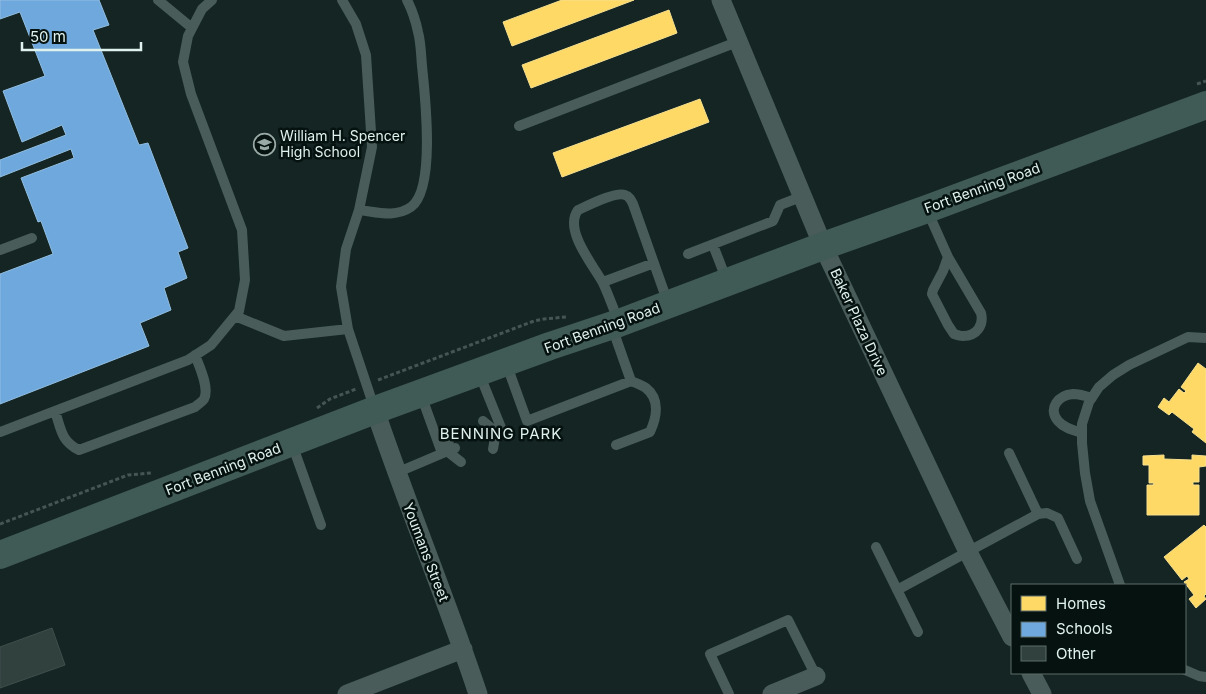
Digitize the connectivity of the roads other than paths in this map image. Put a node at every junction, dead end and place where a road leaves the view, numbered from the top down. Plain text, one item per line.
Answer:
1 (158, 0) edge
2 (212, 0) edge
3 (342, 0) edge
4 (407, 0) edge
5 (721, 0) edge
6 (192, 28) junction
7 (738, 42) junction
8 (1206, 105) edge
9 (519, 126) dead end
10 (803, 196) junction
11 (927, 209) junction
12 (359, 210) junction
13 (32, 238) dead end
14 (713, 245) junction
15 (823, 246) junction
16 (0, 250) edge
17 (688, 254) dead end
18 (948, 257) junction
19 (654, 263) junction
20 (602, 282) junction
21 (727, 282) junction
22 (668, 304) junction
23 (235, 316) junction
24 (616, 324) junction
25 (348, 329) junction
26 (1206, 338) edge
27 (195, 355) junction
28 (506, 362) junction
29 (479, 372) junction
30 (631, 380) junction
31 (420, 393) junction
32 (1092, 398) junction
33 (375, 410) junction
34 (55, 411) junction
35 (483, 421) dead end
36 (0, 432) edge
37 (492, 433) junction
38 (450, 434) dead end
39 (1082, 434) junction
40 (292, 442) junction
41 (616, 445) dead end
42 (493, 449) dead end
43 (448, 451) junction
44 (1009, 453) dead end
45 (461, 462) dead end
46 (396, 473) junction
47 (1038, 514) junction
48 (321, 526) dead end
49 (876, 547) dead end
50 (968, 552) junction
51 (0, 555) edge
52 (1077, 559) dead end
53 (1120, 584) edge
54 (897, 590) junction
55 (918, 632) dead end
56 (1011, 635) edge
57 (463, 649) junction
58 (1186, 670) edge
59 (1032, 674) edge
60 (816, 676) joint
61 (1206, 677) edge
62 (347, 694) edge
63 (478, 694) edge
64 (729, 694) edge
65 (772, 694) edge
66 (1042, 694) edge

1 - 6 lane
2 - 6 lane
3 - 12 lane
4 - 12 lane
5 - 7 street, Baker Plaza Drive
6 - 23 lane
7 - 9 lane
7 - 10 street, Baker Plaza Drive
8 - 11 street, Fort Benning Road
10 - 14 lane
10 - 15 street, Baker Plaza Drive
11 - 15 street, Fort Benning Road
11 - 18 lane
12 - 25 lane
13 - 16 lane
14 - 17 lane
14 - 21 lane
15 - 21 street, Fort Benning Road
15 - 50 street, Baker Plaza Drive
18 - 18 lane
19 - 20 lane
19 - 20 lane
19 - 22 lane
20 - 24 lane
21 - 22 street, Fort Benning Road
22 - 24 street, Fort Benning Road
23 - 25 lane
23 - 27 lane
24 - 28 street, Fort Benning Road
24 - 30 lane
25 - 33 lane
26 - 32 lane
27 - 34 lane
27 - 34 lane
28 - 29 street, Fort Benning Road
28 - 30 lane
29 - 31 street, Fort Benning Road
29 - 37 lane
30 - 41 lane
31 - 33 street, Fort Benning Road
31 - 43 lane
32 - 39 lane
32 - 39 lane
33 - 40 street, Fort Benning Road
33 - 46 street, Youmans Street
34 - 36 lane
35 - 37 lane
37 - 42 lane
38 - 43 lane
39 - 53 lane
40 - 48 lane
40 - 51 street, Fort Benning Road
43 - 45 lane
43 - 46 lane
44 - 47 lane
46 - 57 street, Youmans Street
47 - 50 lane
47 - 52 lane
49 - 54 lane
50 - 54 lane
50 - 56 street, Baker Plaza Drive
54 - 55 lane
57 - 62 street
57 - 63 street, Youmans Street
58 - 61 lane
59 - 66 street
60 - 64 lane
60 - 65 street

